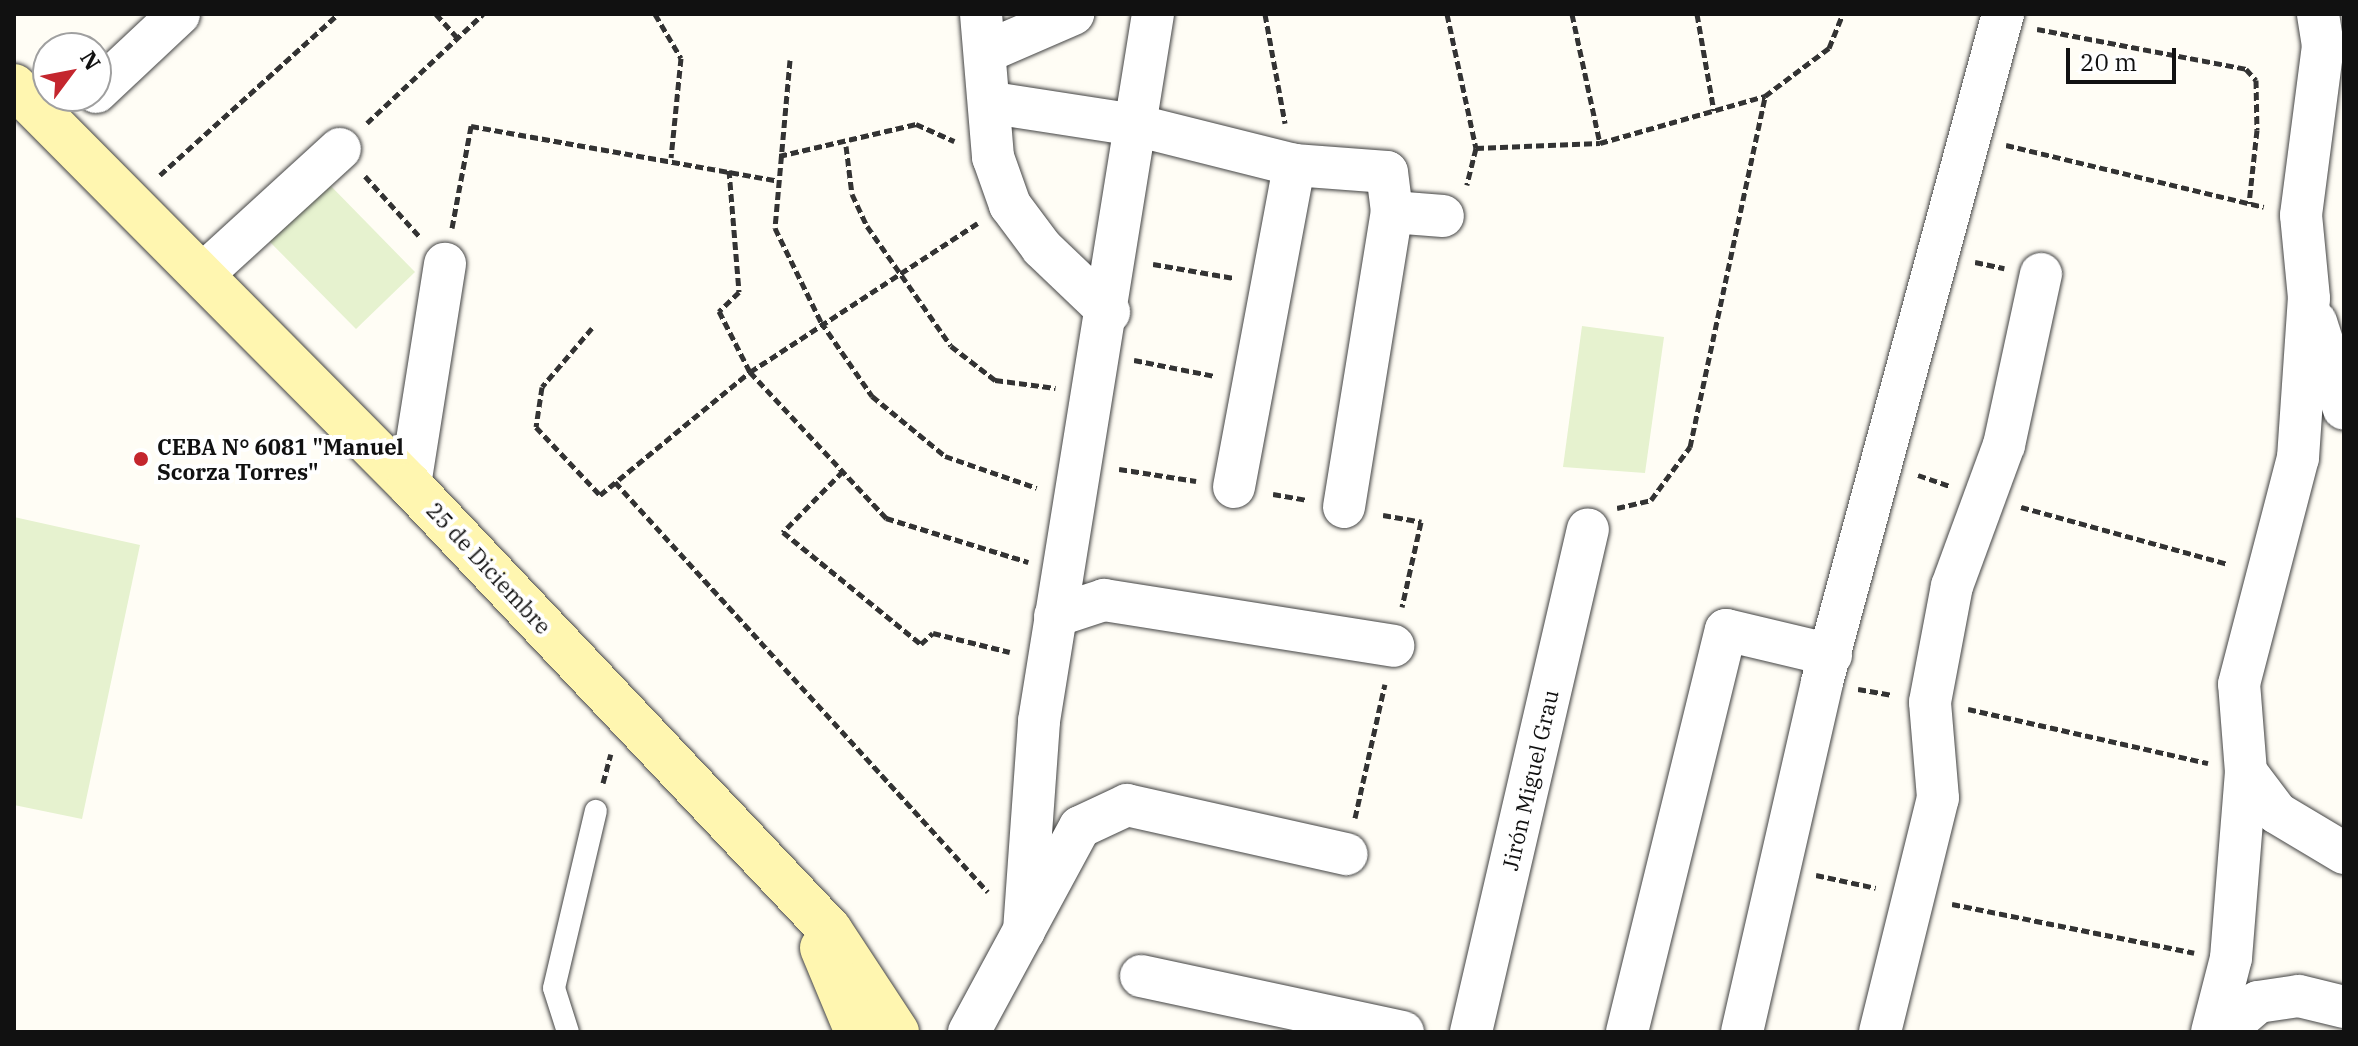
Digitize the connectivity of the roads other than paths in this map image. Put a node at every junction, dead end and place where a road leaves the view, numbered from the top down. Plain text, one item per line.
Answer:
1 (179, 14) edge
2 (1073, 14) edge
3 (1153, 14) edge
4 (2318, 14) edge
5 (2002, 18) edge
6 (984, 33) edge
7 (112, 77) edge
8 (14, 86) edge
9 (993, 103) junction
10 (75, 112) edge
11 (1135, 125) junction
12 (60, 127) junction
13 (340, 149) road end
14 (1294, 165) junction
15 (1392, 212) junction
16 (1443, 216) road end
17 (445, 264) road end
18 (204, 273) junction
19 (2041, 274) road end
20 (2309, 298) junction
21 (1109, 312) junction
22 (2344, 409) edge
23 (410, 485) junction
24 (1234, 487) dead end
25 (1344, 507) dead end
26 (1588, 529) road end
27 (1055, 616) junction
28 (1393, 646) dead end
29 (1826, 669) junction
30 (2246, 772) junction
31 (596, 811) road end
32 (2344, 853) edge
33 (1347, 854) dead end
34 (788, 887) junction
35 (1024, 931) junction
36 (1141, 976) dead end
37 (2344, 1007) edge
38 (568, 1032) edge
39 (857, 1032) edge
40 (897, 1032) edge
41 (969, 1032) edge
42 (1403, 1032) edge
43 (1471, 1032) edge
44 (1627, 1032) edge
45 (1742, 1032) edge
46 (1880, 1032) edge
47 (2212, 1032) edge
48 (2223, 1032) edge

1 - 7 street
2 - 6 street
3 - 11 street
4 - 20 street
5 - 29 street
6 - 9 street
8 - 12 street, 25 de Diciembre
9 - 11 street
9 - 21 street
10 - 12 street
11 - 14 street
11 - 21 street
12 - 18 street, 25 de Diciembre
13 - 18 street
14 - 15 street
14 - 24 street
15 - 16 street
15 - 25 street
17 - 23 street
18 - 23 street, 25 de Diciembre
19 - 46 street
20 - 22 street
20 - 30 street
21 - 27 street
23 - 34 street, 25 de Diciembre
26 - 43 street, Jirón Miguel Grau
27 - 28 street
27 - 35 street
29 - 44 street
29 - 45 street
30 - 32 street
30 - 47 street
31 - 38 lane
33 - 35 street
34 - 39 street
34 - 40 street, 25 de Diciembre
35 - 41 street
36 - 42 street
37 - 48 street

